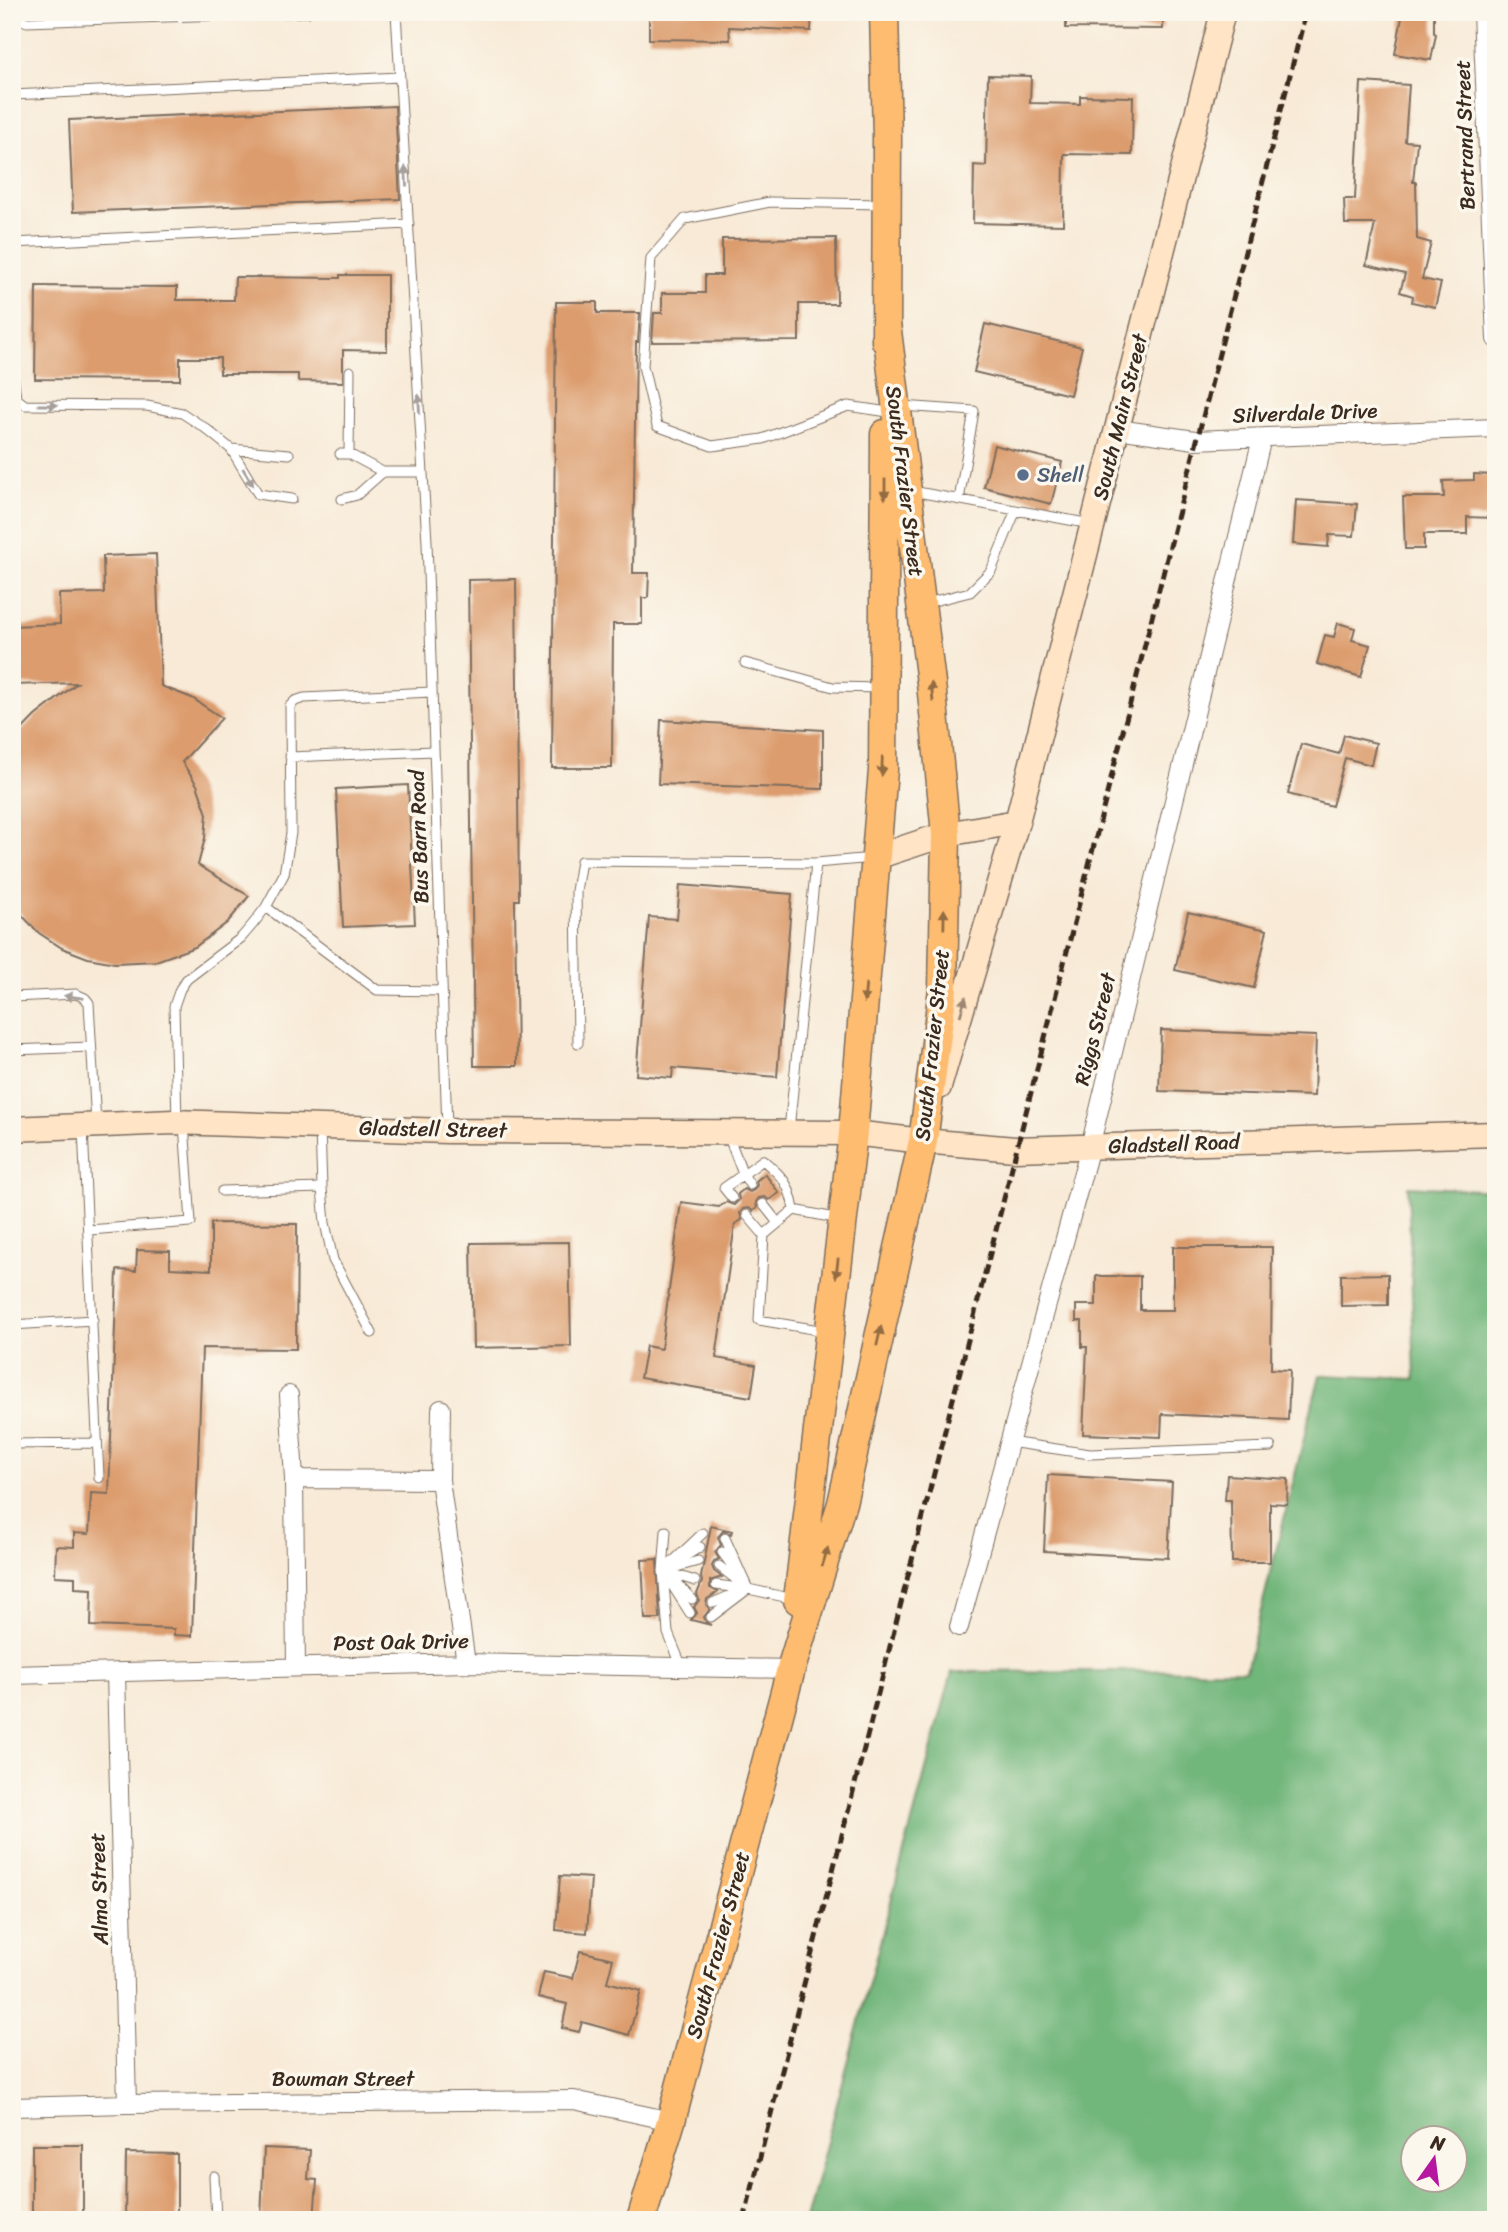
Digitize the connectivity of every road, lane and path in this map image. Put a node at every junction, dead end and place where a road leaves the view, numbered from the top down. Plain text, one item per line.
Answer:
1 (308, 12) edge
2 (396, 12) edge
3 (884, 12) edge
4 (1223, 12) edge
5 (1482, 12) edge
6 (12, 16) edge
7 (1490, 58) edge
8 (400, 77) junction
9 (12, 95) edge
10 (886, 204) junction
11 (409, 224) junction
12 (12, 243) edge
13 (1496, 339) edge
14 (12, 364) edge
15 (350, 371) dead end
16 (892, 410) junction
17 (1496, 428) edge
18 (1117, 429) junction
19 (1262, 438) junction
20 (231, 449) junction
21 (289, 454) dead end
22 (383, 472) junction
23 (423, 472) junction
24 (906, 490) junction
25 (292, 499) dead end
26 (342, 499) dead end
27 (959, 500) junction
28 (1016, 510) junction
29 (1093, 524) junction
30 (921, 604) junction
31 (745, 663) dead end
32 (883, 688) junction
33 (432, 692) junction
34 (433, 751) junction
35 (290, 757) junction
36 (1017, 822) junction
37 (946, 834) junction
38 (876, 857) junction
39 (816, 863) junction
40 (266, 907) junction
41 (442, 991) junction
42 (12, 997) edge
43 (578, 1043) dead end
44 (91, 1047) junction
45 (12, 1050) edge
46 (180, 1122) junction
47 (89, 1126) junction
48 (320, 1126) junction
49 (12, 1129) edge
50 (447, 1130) junction
51 (726, 1131) junction
52 (788, 1132) junction
53 (853, 1133) junction
54 (1496, 1134) edge
55 (923, 1142) junction
56 (1090, 1147) junction
57 (743, 1174) junction
58 (750, 1185) dead end
59 (322, 1188) junction
60 (222, 1191) dead end
61 (732, 1198) dead end
62 (763, 1204) dead end
63 (794, 1210) junction
64 (747, 1215) dead end
65 (843, 1219) junction
66 (778, 1223) junction
67 (89, 1230) junction
68 (764, 1234) junction
69 (93, 1320) junction
70 (12, 1325) edge
71 (372, 1332) dead end
72 (830, 1332) junction
73 (289, 1395) dead end
74 (441, 1409) dead end
75 (1009, 1442) junction
76 (97, 1443) junction
77 (12, 1444) edge
78 (1271, 1447) dead end
79 (99, 1478) dead end
80 (294, 1479) junction
81 (440, 1480) junction
82 (666, 1531) dead end
83 (703, 1533) dead end
84 (725, 1538) dead end
85 (700, 1547) dead end
86 (722, 1552) dead end
87 (698, 1561) dead end
88 (719, 1566) dead end
89 (663, 1571) junction
90 (695, 1581) dead end
91 (716, 1586) dead end
92 (748, 1589) junction
93 (692, 1599) dead end
94 (799, 1601) junction
95 (713, 1603) dead end
96 (690, 1613) dead end
97 (711, 1617) dead end
98 (959, 1627) dead end
99 (466, 1663) junction
100 (296, 1667) junction
101 (682, 1667) junction
102 (791, 1669) junction
103 (116, 1672) junction
104 (12, 1675) edge
105 (127, 2104) junction
106 (12, 2107) edge
107 (671, 2121) junction
108 (214, 2176) dead end
109 (216, 2220) edge
110 (641, 2220) edge

1 - 6 lane
2 - 8 lane, Bus Barn Road
3 - 10 main road, South Frazier Street
4 - 18 street, South Main Street
5 - 7 street, Bertrand Street
7 - 13 street, Bertrand Street
8 - 9 lane
11 -> 8 lane, Bus Barn Road
10 - 16 main road, South Frazier Street
10 - 16 lane
11 - 12 lane
23 -> 11 lane, Bus Barn Road
14 -> 20 lane
15 - 22 lane
16 - 24 main road, South Frazier Street
16 - 27 lane
16 -> 32 main road, South Frazier Street
17 - 19 street, Silverdale Drive
18 - 19 street, Silverdale Drive
18 - 29 street, South Main Street
19 - 56 street, Riggs Street
20 - 21 lane
20 -> 25 lane
22 - 23 lane
22 - 26 lane
23 - 33 lane, Bus Barn Road
24 - 27 lane
24 - 30 main road, South Frazier Street
27 - 28 lane
28 - 29 lane
28 - 30 lane
29 - 36 street, South Main Street
37 -> 30 main road, South Frazier Street
31 - 32 lane
32 -> 38 main road, South Frazier Street
33 - 34 lane, Bus Barn Road
33 - 35 lane
34 - 35 lane
34 - 41 lane, Bus Barn Road
35 - 40 lane
36 - 37 street
55 -> 36 street, South Main Street
37 - 38 street
55 -> 37 main road, South Frazier Street
38 - 39 lane
38 -> 53 main road, South Frazier Street
39 - 43 lane
39 - 52 lane
40 - 41 lane
40 - 46 lane
41 - 50 lane, Bus Barn Road
44 -> 42 lane
44 - 45 lane
44 - 47 lane
46 - 47 street, Gladstell Street
46 - 48 street, Gladstell Street
46 - 67 lane
47 - 49 street, Gladstell Street
47 - 67 lane
48 - 50 street, Gladstell Street
48 - 59 lane
50 - 51 street, Gladstell Street
51 - 52 street, Gladstell Street
51 - 57 lane
52 - 53 street, Gladstell Street
53 - 55 street, Gladstell Road
53 - 65 main road, South Frazier Street
54 - 56 street, Gladstell Road
55 - 56 street, Gladstell Road
102 -> 55 main road, South Frazier Street
56 - 75 street, Riggs Street
57 - 58 lane
57 - 61 lane
57 - 63 lane
59 - 60 lane
59 - 71 lane
62 - 66 lane
63 - 65 lane
63 - 66 lane
64 - 68 lane
65 -> 72 main road, South Frazier Street
66 - 68 lane
67 - 69 lane
68 - 72 lane
69 - 70 lane
69 - 76 lane
72 - 94 main road, South Frazier Street
73 - 80 street
74 - 81 street
75 - 78 lane
75 - 98 street, Riggs Street
76 - 77 lane
76 - 79 lane
80 - 81 street
80 - 100 street
81 - 99 street
82 - 89 lane
83 - 89 lane
84 - 92 lane
85 - 89 lane
86 - 92 lane
87 - 89 lane
88 - 92 lane
89 - 90 lane
89 - 93 lane
89 - 96 lane
89 - 101 lane
91 - 92 lane
92 - 94 lane
92 - 95 lane
92 - 97 lane
94 - 102 main road, South Frazier Street
99 - 100 street, Post Oak Drive
99 - 101 street, Post Oak Drive
100 - 103 street, Post Oak Drive
101 - 102 street, Post Oak Drive
102 - 107 main road, South Frazier Street
103 - 104 street, Post Oak Drive
103 - 105 street, Alma Street
105 - 106 street, Bowman Street
105 - 107 street, Bowman Street
107 - 110 main road, South Frazier Street
108 - 109 lane

